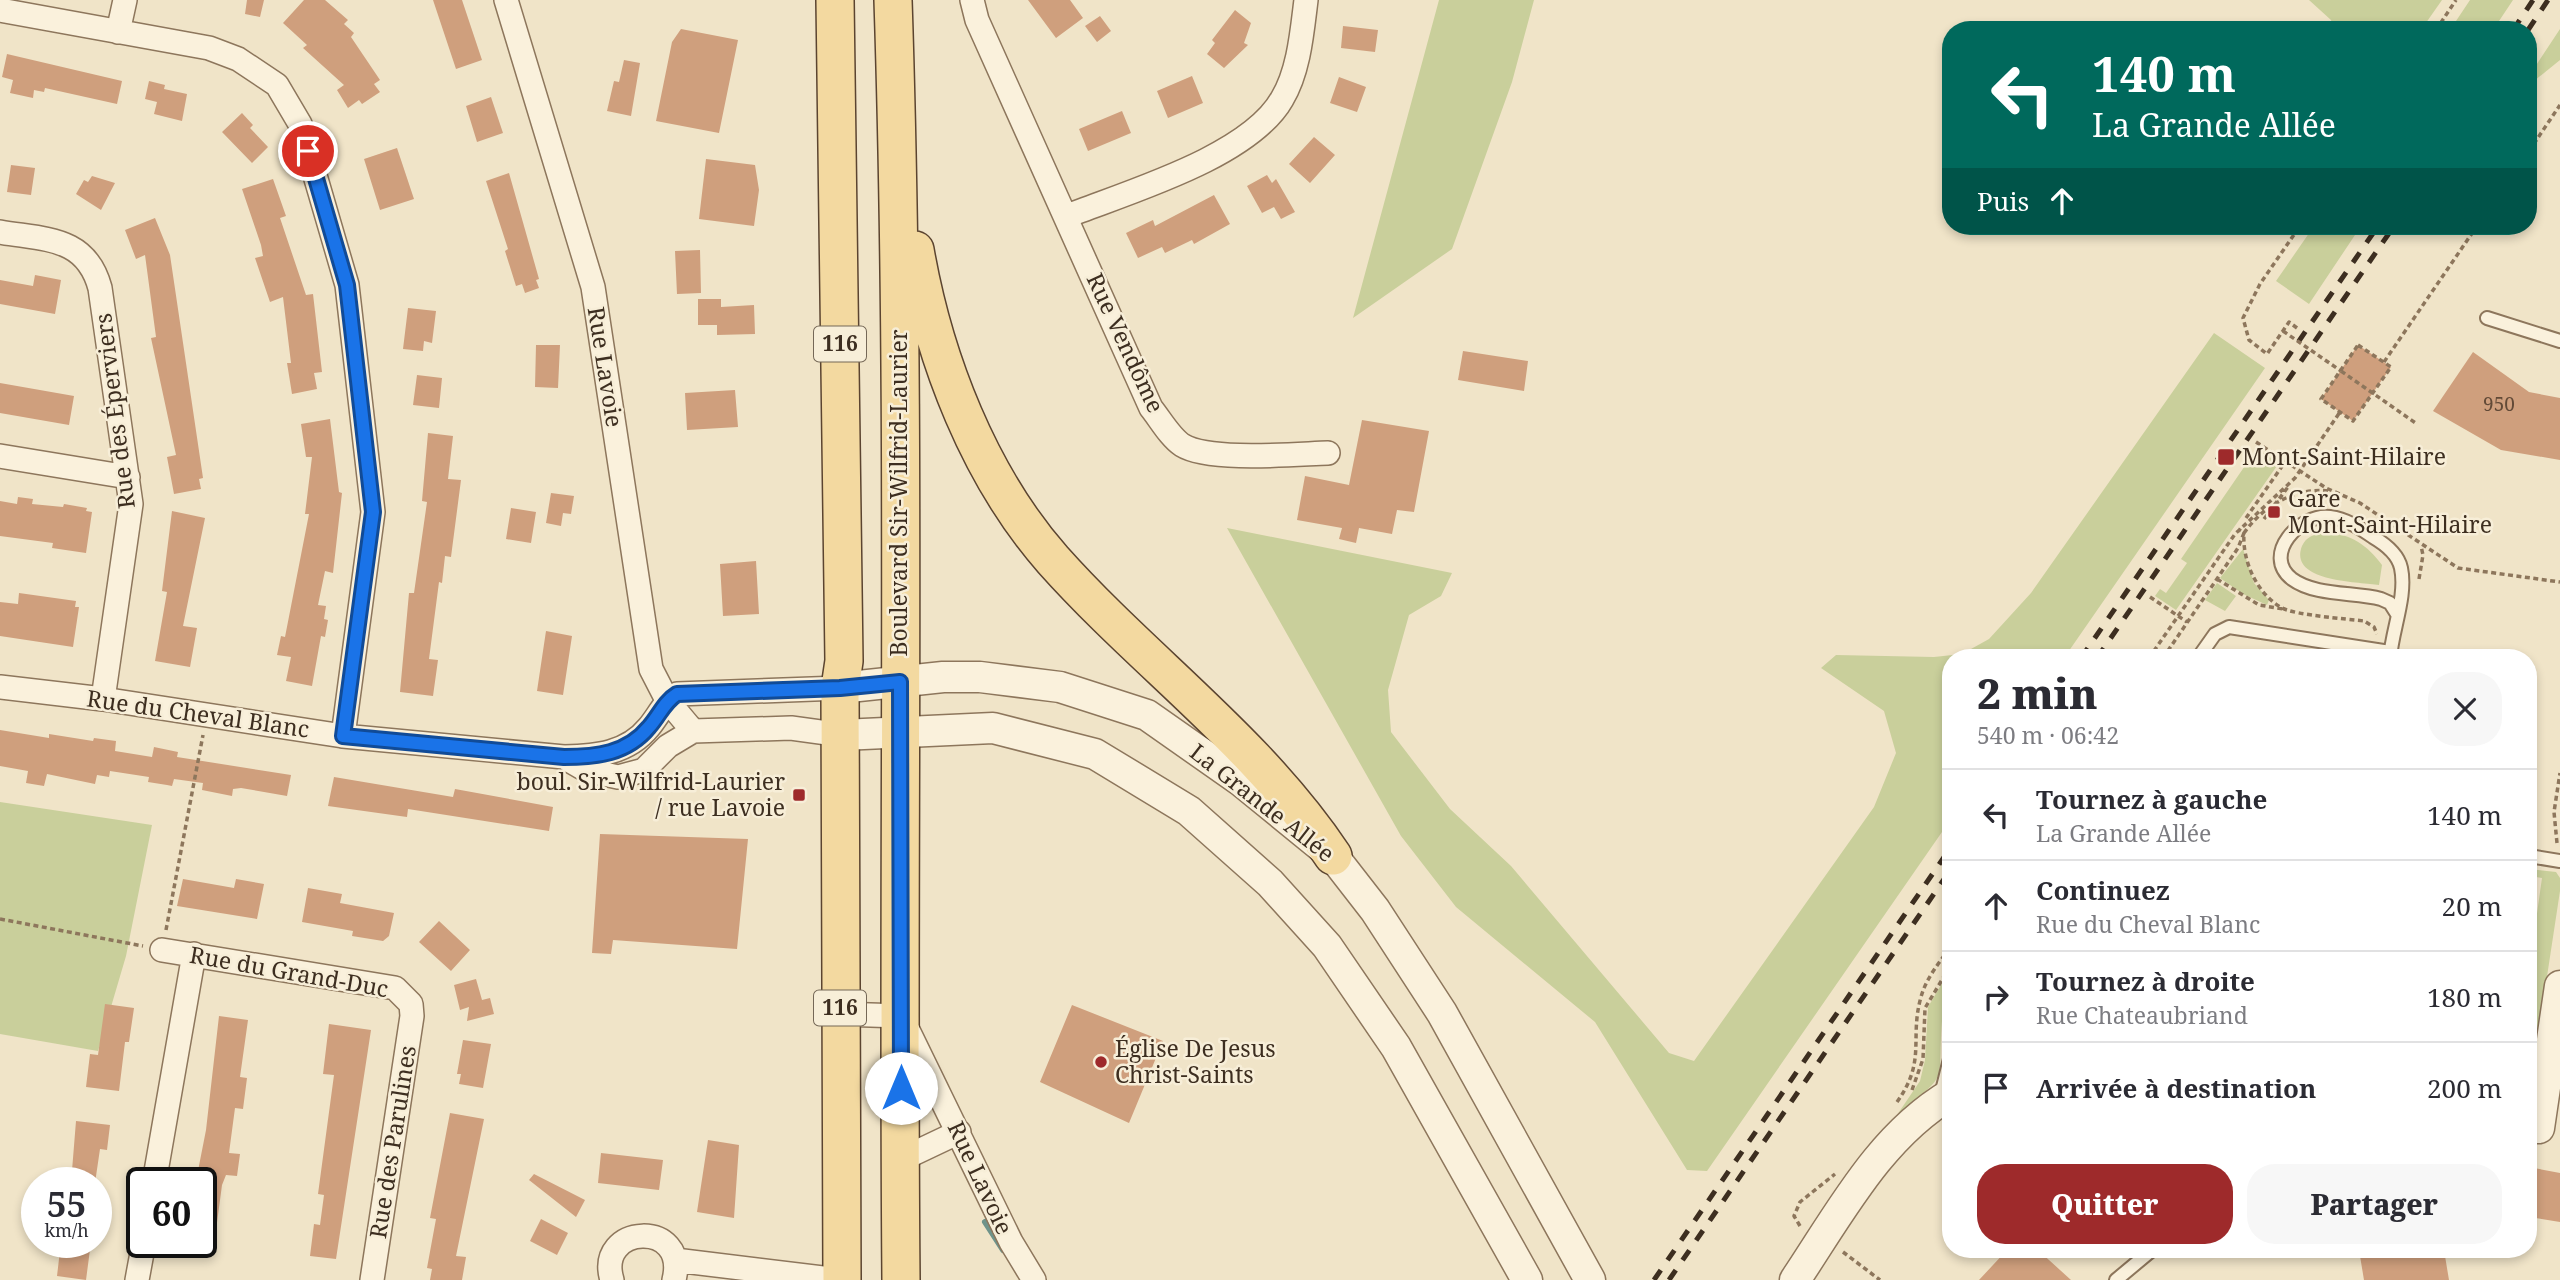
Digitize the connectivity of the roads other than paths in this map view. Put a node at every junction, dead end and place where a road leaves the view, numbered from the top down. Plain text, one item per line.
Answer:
1 (125, 0) edge
2 (506, 0) edge
3 (835, 0) edge
4 (893, 0) edge
5 (972, 0) edge
6 (1306, 0) edge
7 (0, 10) edge
8 (118, 32) junction
9 (897, 118) junction
10 (1067, 216) junction
11 (0, 232) edge
12 (2487, 318) dead end
13 (2560, 341) edge
14 (1328, 453) dead end
15 (0, 456) edge
16 (128, 477) junction
17 (2397, 614) junction
18 (2205, 649) edge
19 (2357, 649) edge
20 (2391, 649) edge
21 (900, 682) junction
22 (0, 687) edge
23 (840, 688) junction
24 (103, 699) junction
25 (667, 700) junction
26 (694, 731) junction
27 (842, 735) junction
28 (902, 735) junction
29 (343, 736) junction
30 (564, 757) junction
31 (1333, 856) junction
32 (2537, 857) edge
33 (2560, 861) edge
34 (162, 950) road end
35 (194, 954) junction
36 (2560, 986) edge
37 (411, 1004) joint
38 (840, 1014) junction
39 (901, 1016) junction
40 (1942, 1100) edge
41 (2543, 1129) edge
42 (959, 1132) junction
43 (900, 1160) junction
44 (157, 1167) edge
45 (141, 1258) edge
46 (2142, 1258) edge
47 (675, 1270) edge
48 (1525, 1276) edge
49 (1805, 1277) edge
50 (138, 1280) edge
51 (372, 1280) edge
52 (612, 1280) edge
53 (840, 1280) edge
54 (901, 1280) edge
55 (1034, 1280) edge
56 (1590, 1280) edge
57 (2116, 1280) edge

1 - 8 street
2 - 25 street, Rue Lavoie
3 - 23 main road, 116
4 - 9 main road, Boulevard Sir-Wilfrid-Laurier / 116
5 - 10 street, Rue Vendôme
6 - 10 street
7 - 8 street
8 - 29 street
9 - 21 main road, Boulevard Sir-Wilfrid-Laurier / 116
9 - 31 main road
10 - 14 street, Rue Vendôme
11 - 16 street, Rue des Éperviers
12 - 13 lane
15 - 16 street
16 - 24 street, Rue des Éperviers
17 - 17 lane
17 - 20 lane
18 - 19 lane
21 - 23 street, La Grande Allée
21 - 28 main road, Boulevard Sir-Wilfrid-Laurier / 116
21 - 31 street, La Grande Allée
22 - 24 street, Rue du Cheval Blanc
23 - 25 street
23 - 27 main road, 116
24 - 29 street, Rue du Cheval Blanc
25 - 26 street, Rue Lavoie
25 - 30 street, Rue du Cheval Blanc
26 - 27 street
26 - 30 street, Rue du Cheval Blanc
27 - 28 street
27 - 38 main road, 116
28 - 39 main road, Boulevard Sir-Wilfrid-Laurier / 116
28 - 48 street
29 - 30 street, Rue du Cheval Blanc
31 - 56 street, La Grande Allée
32 - 33 lane
34 - 35 street, Rue du Grand-Duc
35 - 37 street, Rue du Grand-Duc
35 - 44 street
36 - 41 street
37 - 51 street, Rue des Parulines
38 - 39 street
38 - 53 main road, 116
39 - 42 street, Rue Lavoie
39 - 43 main road, Boulevard Sir-Wilfrid-Laurier / 116
40 - 49 street
42 - 43 street
42 - 55 street, Rue Lavoie
43 - 54 main road, Boulevard Sir-Wilfrid-Laurier / 116
45 - 50 street
46 - 57 lane
47 - 52 street
47 - 53 street

